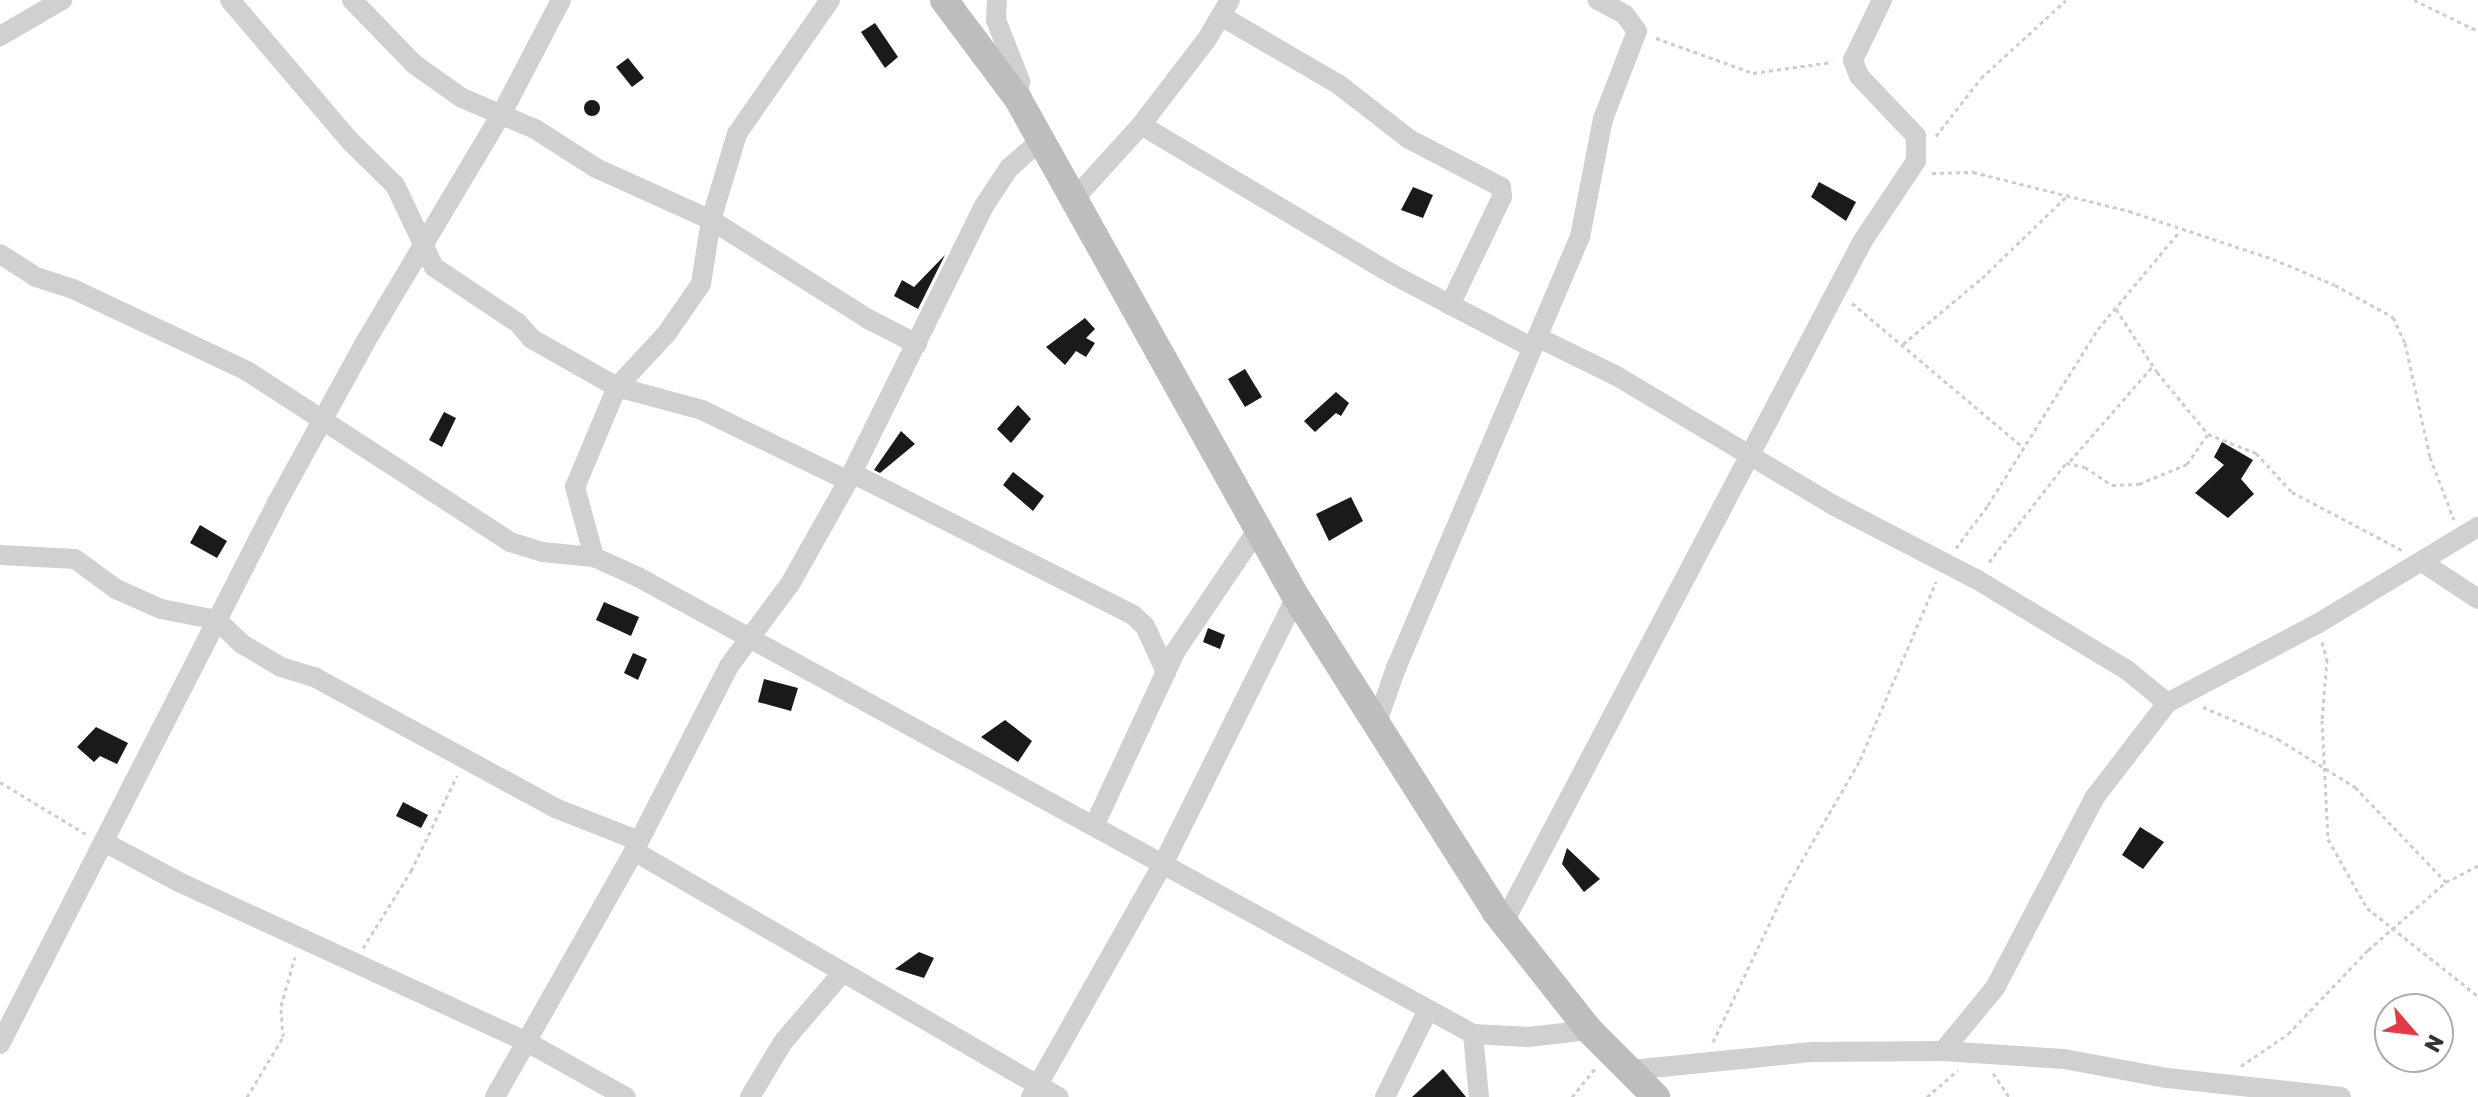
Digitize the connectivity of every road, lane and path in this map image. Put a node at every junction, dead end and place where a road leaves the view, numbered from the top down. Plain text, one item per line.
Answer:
1 (62, 0) edge
2 (230, 0) edge
3 (352, 0) edge
4 (561, 0) edge
5 (830, 0) edge
6 (944, 0) edge
7 (997, 0) edge
8 (1598, 0) edge
9 (1882, 0) edge
10 (2066, 0) edge
11 (2414, 0) edge
12 (1224, 6) edge
13 (1637, 31) junction
14 (2478, 31) edge
15 (0, 36) edge
16 (1853, 60) junction
17 (1018, 99) junction
18 (502, 113) junction
19 (1141, 125) junction
20 (1040, 141) junction
21 (1913, 165) junction
22 (2069, 194) junction
23 (1074, 199) junction
24 (711, 220) junction
25 (2180, 231) junction
26 (421, 250) junction
27 (0, 254) edge
28 (1838, 294) junction
29 (1450, 305) junction
30 (2116, 308) junction
31 (1534, 342) junction
32 (917, 344) junction
33 (1902, 344) junction
34 (2153, 366) junction
35 (617, 387) junction
36 (323, 423) junction
37 (2208, 434) junction
38 (2023, 447) junction
39 (1748, 456) junction
40 (2070, 461) junction
41 (850, 477) junction
42 (1258, 529) junction
43 (2470, 532) edge
44 (0, 555) edge
45 (594, 557) junction
46 (2422, 562) junction
47 (1943, 565) junction
48 (1976, 579) junction
49 (1296, 597) junction
50 (2478, 599) edge
51 (217, 620) junction
52 (2317, 624) junction
53 (750, 640) junction
54 (1166, 672) junction
55 (2174, 700) junction
56 (1376, 725) junction
57 (464, 761) junction
58 (2324, 765) junction
59 (0, 782) edge
60 (1094, 826) junction
61 (105, 845) junction
62 (636, 846) junction
63 (1163, 864) junction
64 (2478, 866) edge
65 (2446, 882) junction
66 (1504, 922) junction
67 (2394, 929) junction
68 (300, 934) junction
69 (356, 962) junction
70 (843, 972) junction
71 (2478, 996) edge
72 (1428, 1010) junction
73 (1589, 1030) junction
74 (1473, 1034) junction
75 (527, 1042) junction
76 (0, 1044) edge
77 (1943, 1051) junction
78 (1971, 1051) junction
79 (1705, 1060) junction
80 (1622, 1062) junction
81 (2216, 1082) junction
82 (1035, 1091) edge
83 (247, 1097) edge
84 (495, 1097) edge
85 (626, 1097) edge
86 (750, 1097) edge
87 (1059, 1097) edge
88 (1385, 1097) edge
89 (1479, 1097) edge
90 (1572, 1097) edge
91 (1656, 1097) edge
92 (1927, 1097) edge
93 (2341, 1097) edge

1 - 15 street
2 - 26 street
3 - 18 street
4 - 18 street
5 - 24 street
6 - 17 main road
7 - 17 street
8 - 13 street
9 - 16 street
10 - 21 path
11 - 14 path
12 - 19 street
12 - 29 street
13 - 16 path
13 - 31 street
16 - 21 street
17 - 20 main road
18 - 24 street
18 - 26 street
19 - 23 street
19 - 29 street
20 - 23 main road
20 - 32 street
21 - 22 path
21 - 28 street
22 - 25 path
22 - 33 path
23 - 42 main road
24 - 32 street
24 - 35 street
25 - 30 path
25 - 43 path
26 - 35 street
26 - 36 street
27 - 36 street
28 - 33 path
28 - 39 street
29 - 31 street
30 - 34 path
30 - 38 path
31 - 39 street
31 - 56 street
32 - 41 street
33 - 38 path
34 - 37 path
34 - 40 path
35 - 41 street
35 - 45 street
36 - 45 street
36 - 51 street
37 - 40 path
37 - 46 path
38 - 47 path
39 - 47 street
39 - 66 street
40 - 48 path
41 - 53 street
41 - 54 street
42 - 49 main road
42 - 54 street
43 - 46 street
44 - 51 street
45 - 53 street
46 - 50 street
46 - 52 street
47 - 48 street
47 - 79 path
48 - 55 street
49 - 56 main road
49 - 63 street
51 - 57 street
51 - 61 street
52 - 55 street
52 - 58 path
53 - 60 street
53 - 62 street
54 - 60 street
55 - 58 path
55 - 77 street
56 - 66 main road
57 - 62 street
57 - 69 path
58 - 65 path
58 - 67 path
59 - 61 path
60 - 63 street
61 - 68 street
61 - 76 street
62 - 70 street
62 - 75 street
63 - 72 street
63 - 82 street
64 - 65 path
65 - 67 path
66 - 73 main road
67 - 71 path
67 - 81 path
68 - 69 street
68 - 83 path
69 - 75 street
70 - 82 street
70 - 86 street
72 - 74 street
72 - 88 street
73 - 74 street
73 - 80 main road
74 - 89 street
75 - 84 street
75 - 85 street
77 - 78 street
77 - 79 street
78 - 81 street
78 - 92 path
79 - 80 street
80 - 90 path
80 - 91 main road
81 - 93 street
82 - 87 street

